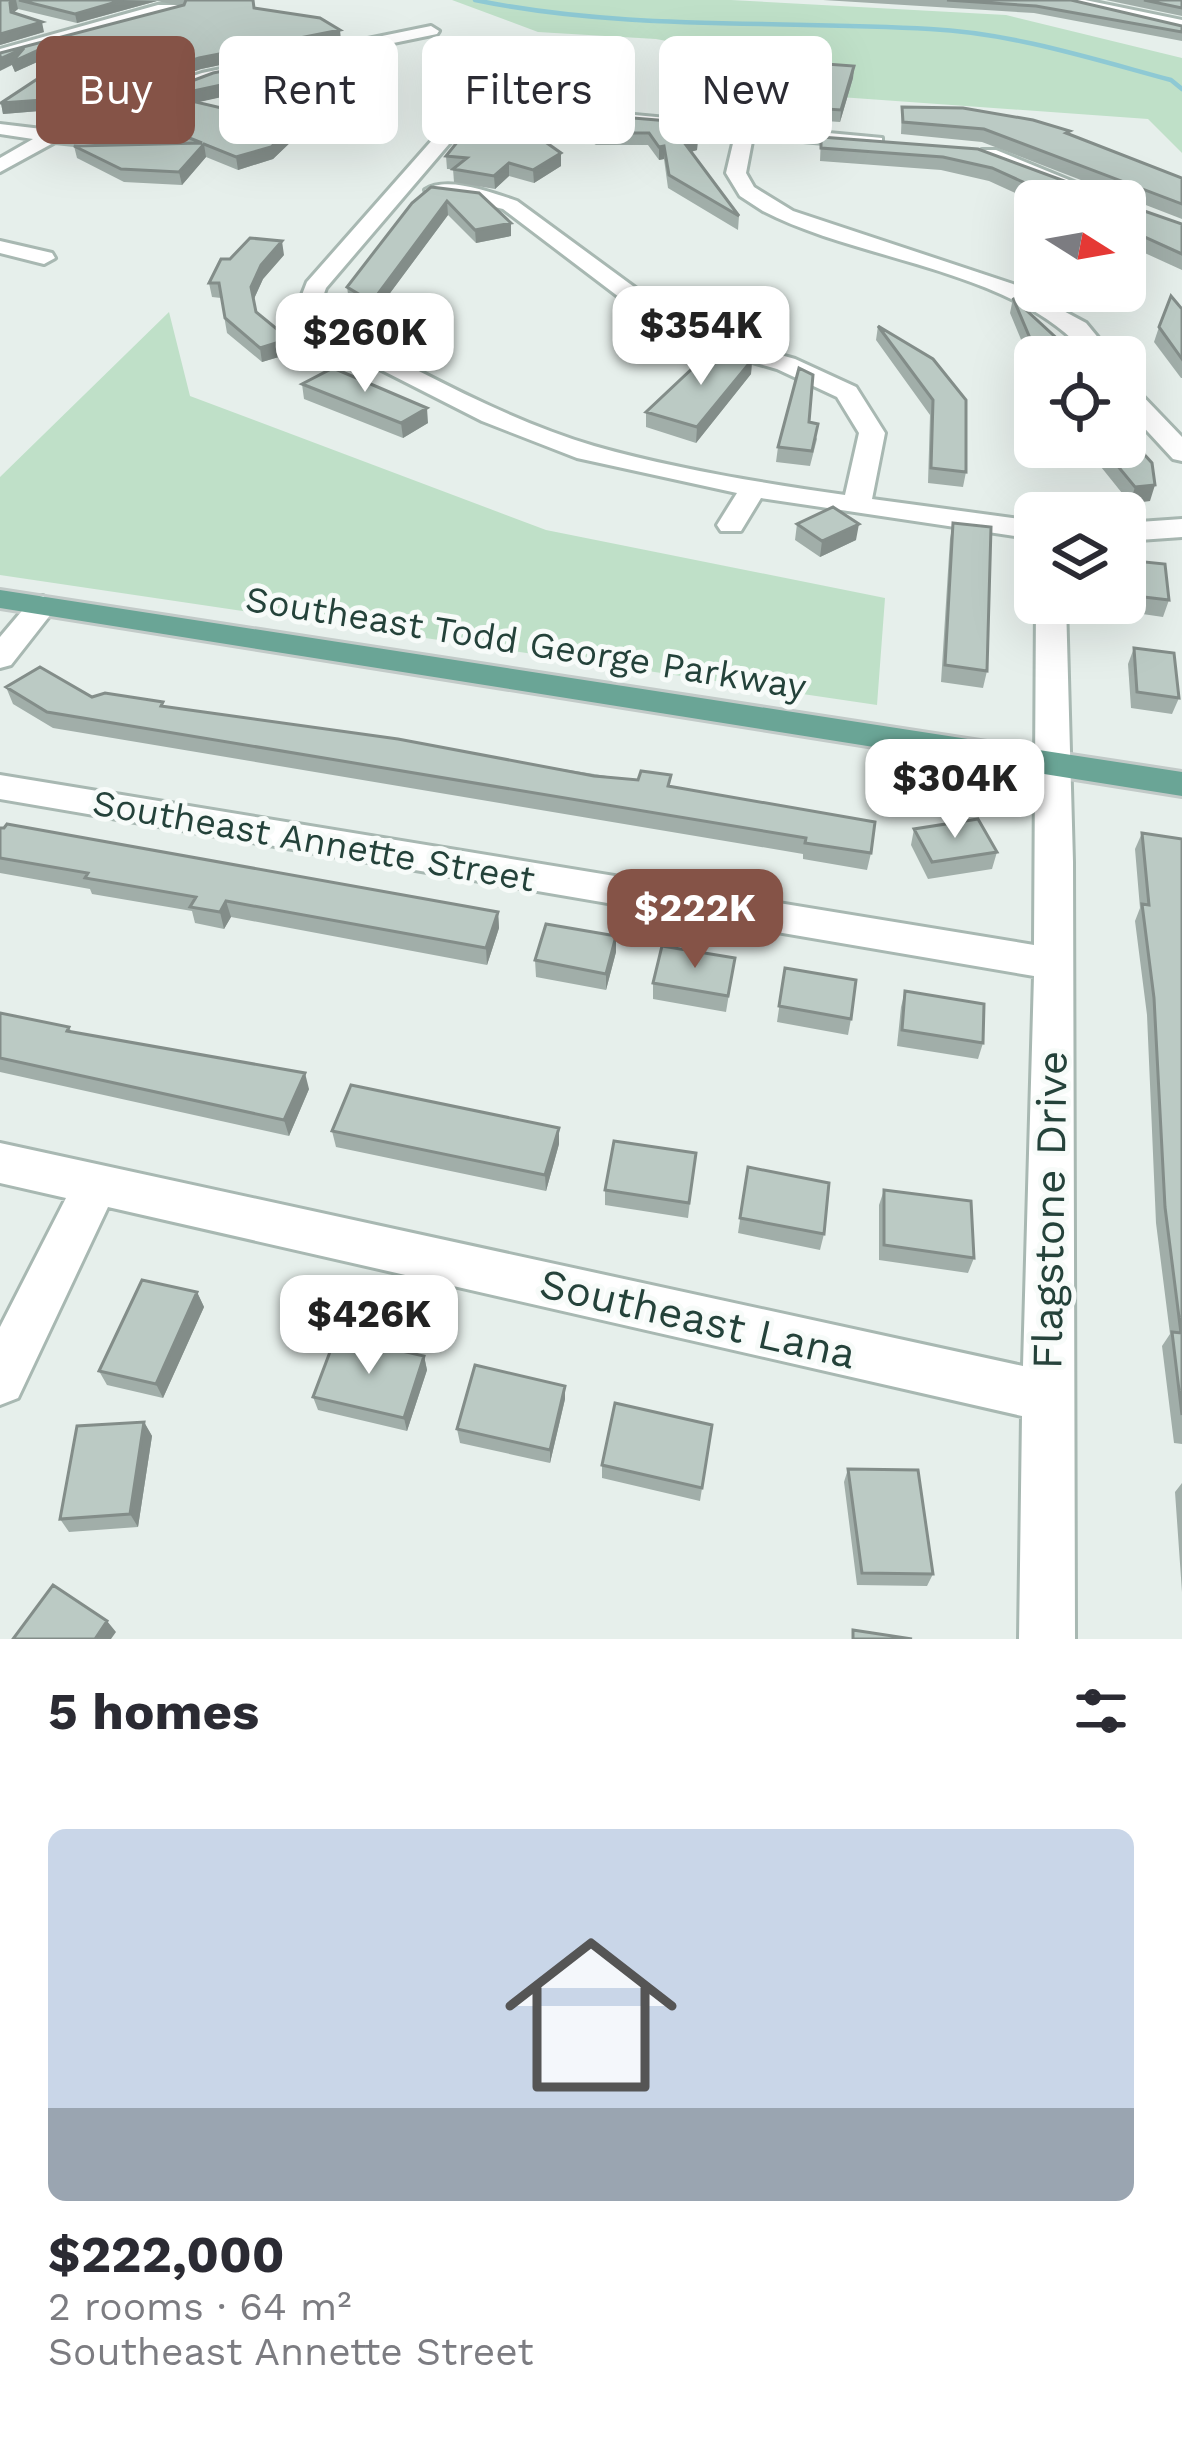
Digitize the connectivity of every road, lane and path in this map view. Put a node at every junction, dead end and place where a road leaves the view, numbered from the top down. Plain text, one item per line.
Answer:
1 (1064, 0) edge
2 (177, 10) edge
3 (40, 21) edge
4 (1182, 25) edge
5 (431, 31) dead end
6 (75, 32) junction
7 (0, 54) edge
8 (195, 79) edge
9 (0, 129) edge
10 (36, 134) edge
11 (832, 139) edge
12 (36, 143) edge
13 (114, 144) edge
14 (439, 144) edge
15 (739, 144) edge
16 (886, 144) edge
17 (957, 150) edge
18 (172, 151) edge
19 (0, 166) edge
20 (1062, 180) edge
21 (402, 187) junction
22 (0, 247) edge
23 (44, 258) dead end
24 (1085, 336) edge
25 (1146, 414) edge
26 (1182, 453) edge
27 (753, 489) junction
28 (857, 504) junction
29 (731, 525) dead end
30 (1014, 527) edge
31 (1182, 528) edge
32 (1146, 531) edge
33 (0, 598) edge
34 (44, 605) junction
35 (1052, 624) edge
36 (0, 658) edge
37 (1056, 773) junction
38 (1182, 784) edge
39 (0, 787) edge
40 (1053, 964) junction
41 (0, 1162) edge
42 (96, 1184) junction
43 (0, 1380) edge
44 (1045, 1396) junction
45 (1047, 1639) edge

1 - 4 street
2 - 6 street
3 - 6 street
5 - 8 street
6 - 7 street
9 - 10 street
11 - 16 street
12 - 19 street
13 - 18 street
14 - 21 street
15 - 24 street
17 - 20 street
21 - 27 street
21 - 28 street
22 - 23 street
25 - 26 street
27 - 28 street
27 - 29 street
28 - 30 street
31 - 32 street
33 - 34 main road, Southeast Todd George Parkway
34 - 36 street
34 - 37 main road, Southeast Todd George Parkway
35 - 37 street, Flagstone Drive
37 - 38 main road, Southeast Todd George Parkway
37 - 40 street, Flagstone Drive
39 - 40 street, Southeast Annette Street
40 - 44 street, Flagstone Drive
41 - 42 street, Southeast Lana
42 - 43 street
42 - 44 street, Southeast Lana
44 - 45 street, Flagstone Drive

